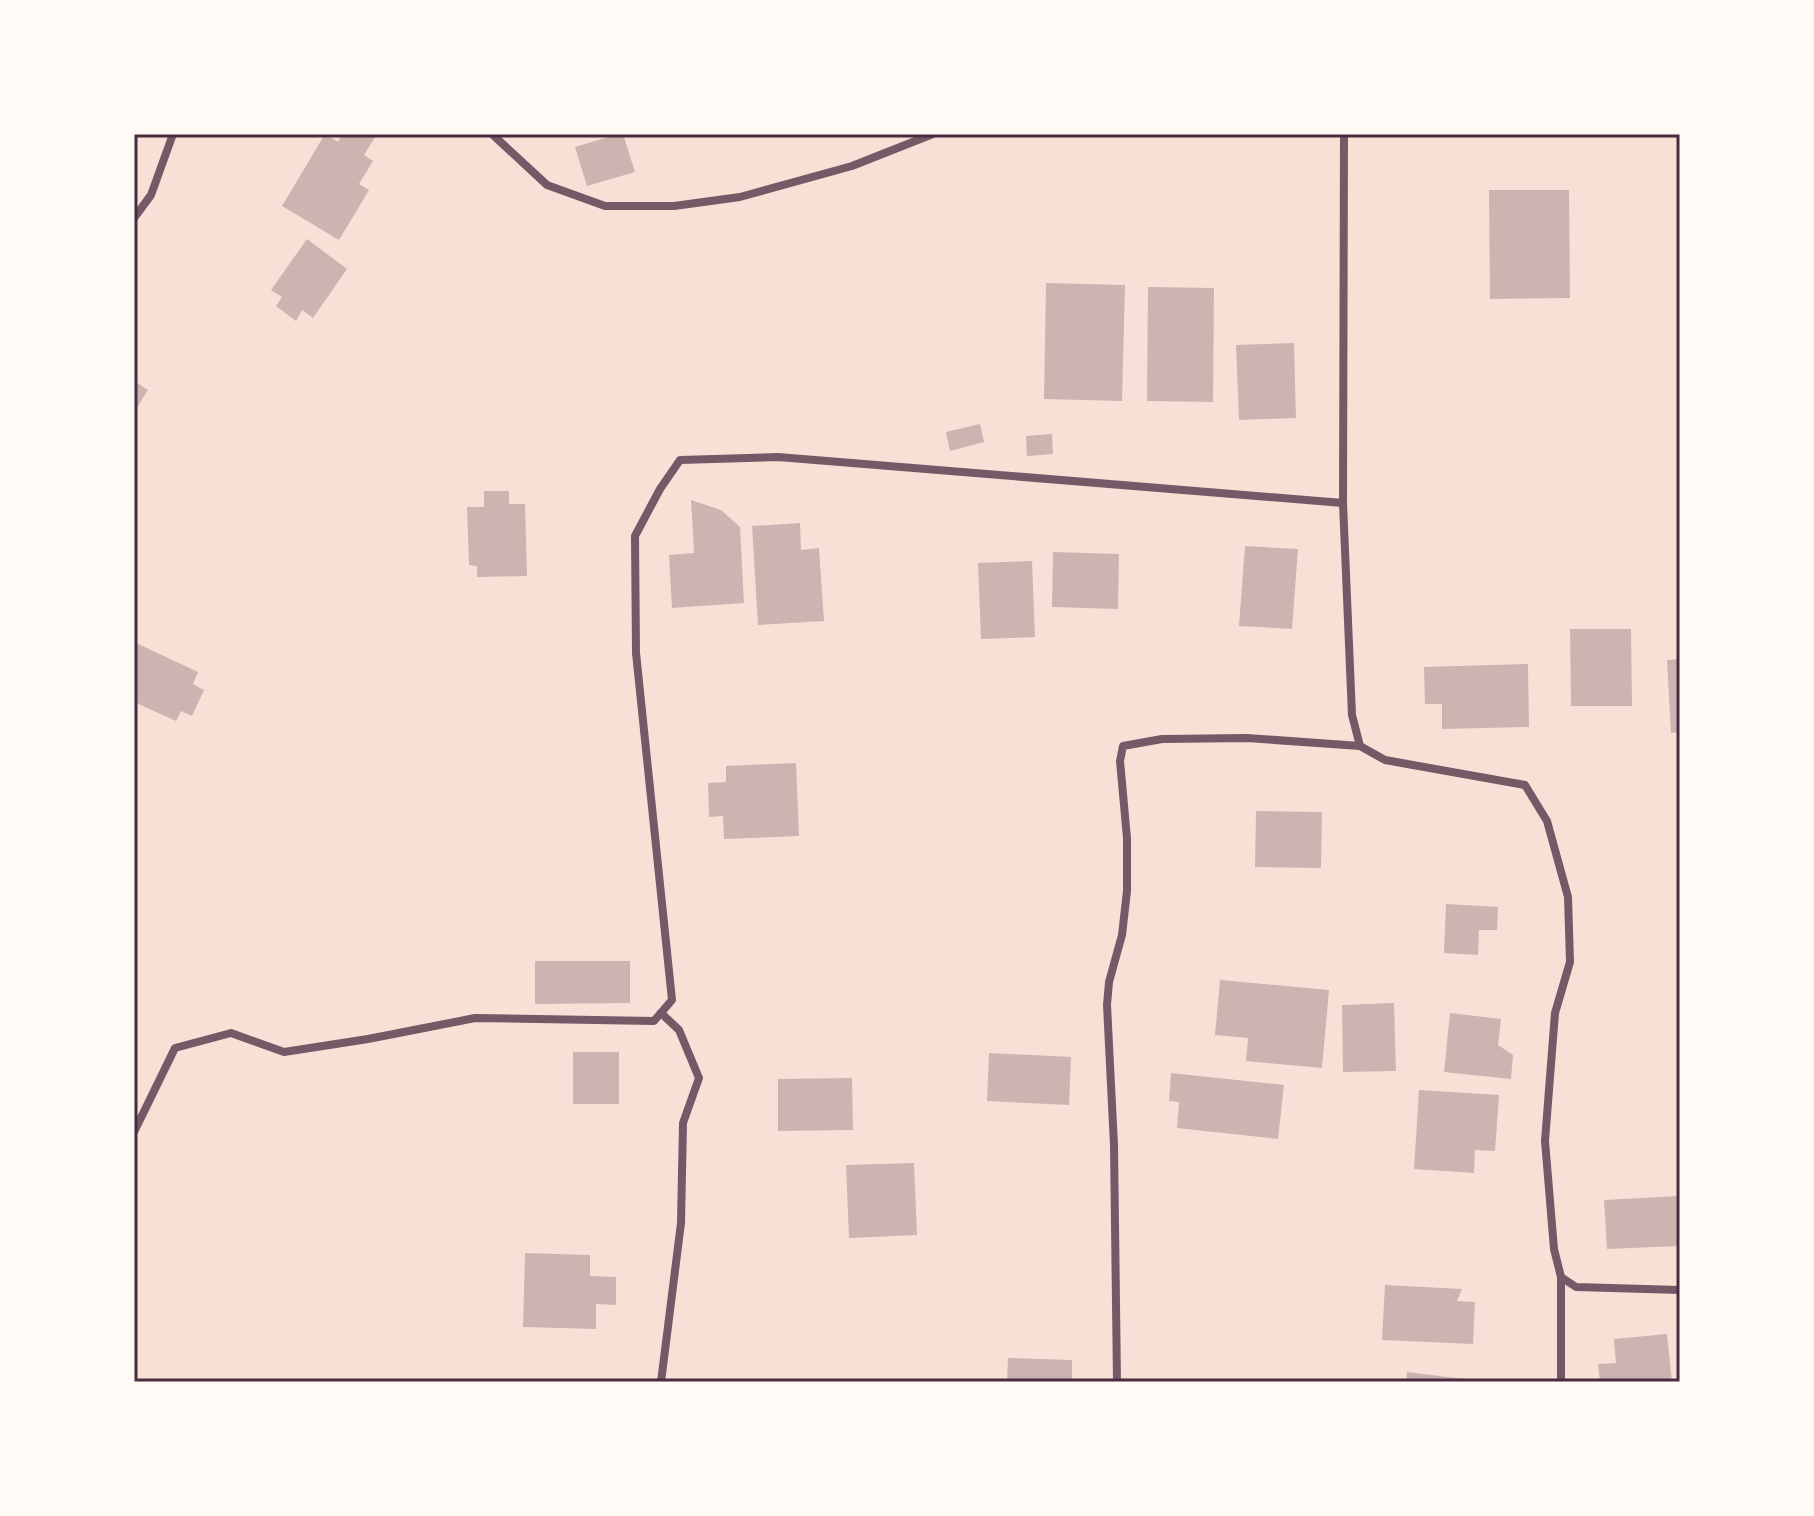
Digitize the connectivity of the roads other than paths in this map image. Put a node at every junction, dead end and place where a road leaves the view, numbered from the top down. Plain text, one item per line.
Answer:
1 (173, 134) edge
2 (492, 134) edge
3 (508, 134) edge
4 (933, 134) edge
5 (1344, 134) edge
6 (504, 145) junction
7 (134, 218) edge
8 (1343, 503) junction
9 (1360, 746) junction
10 (661, 1013) junction
11 (134, 1132) edge
12 (1561, 1277) junction
13 (1680, 1290) edge
14 (661, 1382) edge
15 (1117, 1382) edge
16 (1561, 1382) edge

1 - 7 street
2 - 6 street
3 - 6 street
4 - 6 street
5 - 8 street
8 - 9 street
8 - 10 street
9 - 12 street
9 - 15 street
10 - 11 street
10 - 14 street
12 - 13 street
12 - 16 street

